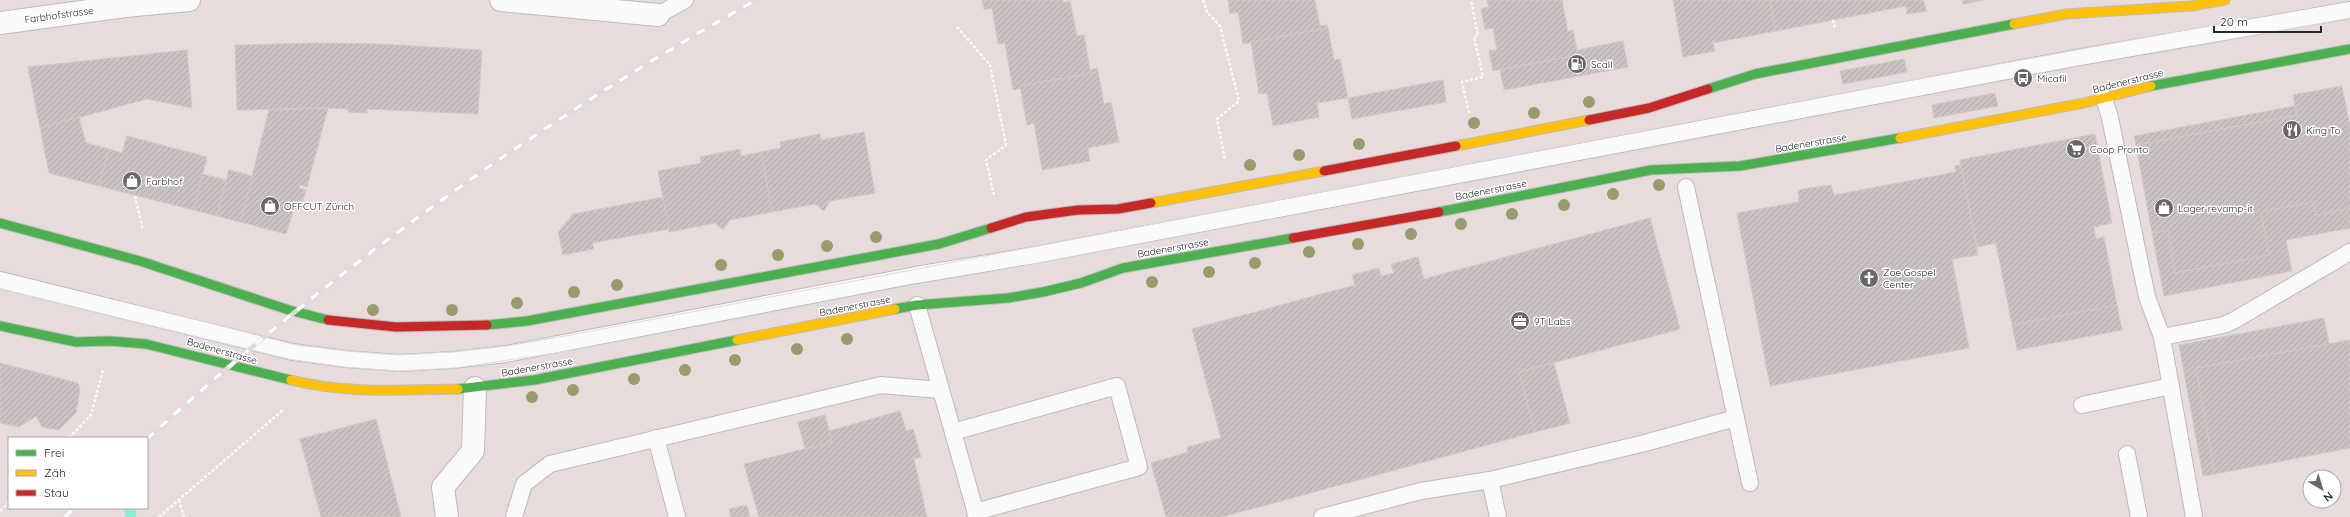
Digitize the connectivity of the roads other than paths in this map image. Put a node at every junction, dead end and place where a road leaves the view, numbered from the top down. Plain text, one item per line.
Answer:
1 (189, 0) edge
2 (501, 0) edge
3 (685, 0) edge
4 (2226, 0) edge
5 (2118, 5) edge
6 (2350, 10) edge
7 (658, 15) joint
8 (0, 23) edge
9 (2350, 49) edge
10 (2104, 98) junction
11 (1686, 187) dead end
12 (0, 223) edge
13 (2350, 252) edge
14 (0, 280) edge
15 (917, 305) junction
16 (0, 326) edge
17 (2162, 337) junction
18 (2171, 386) junction
19 (475, 388) junction
20 (940, 390) junction
21 (2082, 405) dead end
22 (1736, 418) junction
23 (953, 432) junction
24 (656, 438) junction
25 (2127, 454) dead end
26 (1490, 480) junction
27 (1750, 483) dead end
28 (976, 514) edge
29 (447, 517) edge
30 (514, 517) edge
31 (678, 517) edge
32 (1322, 517) edge
33 (1498, 517) edge
34 (2138, 517) edge
35 (2194, 517) edge

1 - 8 street, Farbhofstrasse
2 - 7 street
3 - 7 lane
4 - 5 street
5 - 12 street
6 - 14 lane
9 - 10 street, Badenerstrasse
10 - 15 street, Badenerstrasse
10 - 17 lane
11 - 22 lane
13 - 17 lane
15 - 19 street, Badenerstrasse
15 - 20 lane
16 - 19 street, Badenerstrasse
17 - 18 lane
18 - 21 lane
18 - 35 lane
19 - 29 street
20 - 23 lane
20 - 24 lane
22 - 26 lane
22 - 27 lane
23 - 28 lane
23 - 28 lane
24 - 30 lane
24 - 31 lane
25 - 34 lane
26 - 32 lane
26 - 33 lane

